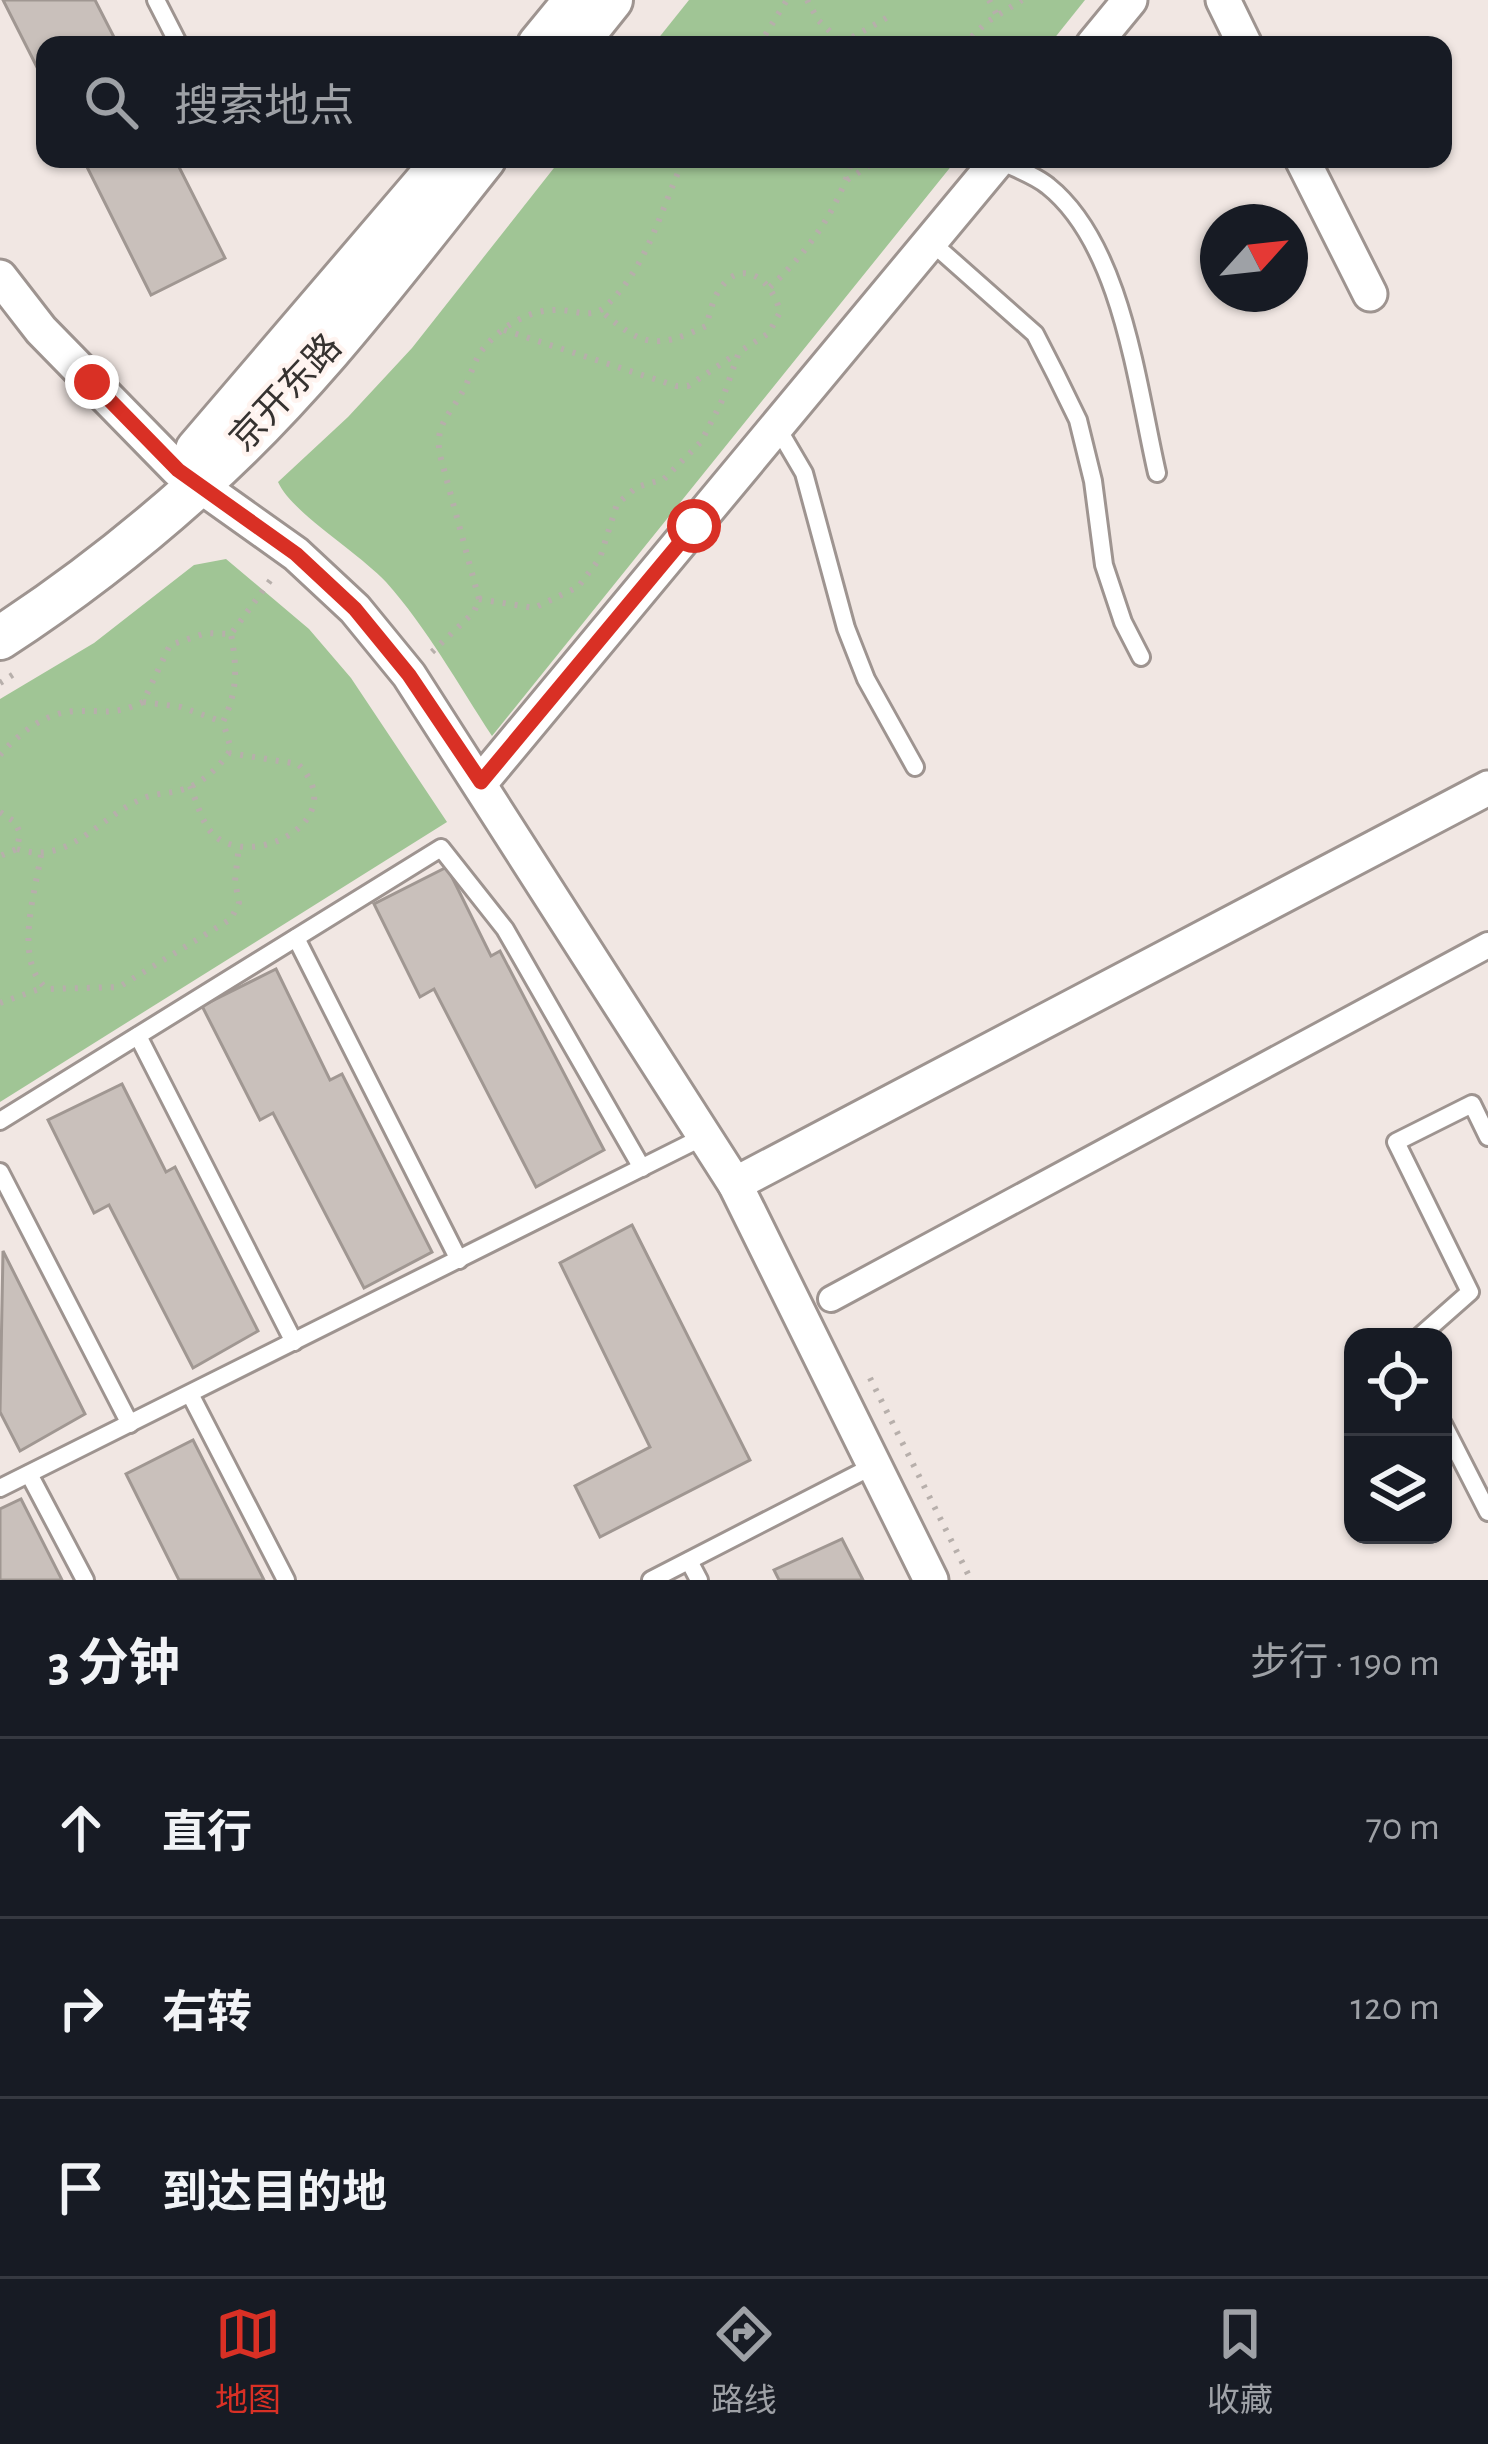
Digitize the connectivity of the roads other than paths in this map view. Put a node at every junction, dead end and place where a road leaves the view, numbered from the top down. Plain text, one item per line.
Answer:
1 (156, 0) edge
2 (576, 0) edge
3 (611, 0) edge
4 (1130, 0) edge
5 (1222, 0) edge
6 (174, 36) edge
7 (546, 36) edge
8 (582, 36) edge
9 (1100, 36) edge
10 (1240, 36) edge
11 (439, 168) edge
12 (477, 168) edge
13 (991, 168) edge
14 (1015, 168) edge
15 (1307, 168) edge
16 (930, 241) junction
17 (0, 277) edge
18 (1370, 294) dead end
19 (777, 427) junction
20 (1157, 472) dead end
21 (188, 478) junction
22 (0, 604) edge
23 (0, 638) edge
24 (1141, 657) dead end
25 (915, 767) dead end
26 (481, 782) junction
27 (1488, 788) edge
28 (296, 938) junction
29 (1488, 945) edge
30 (138, 1036) junction
31 (1480, 1100) edge
32 (0, 1121) edge
33 (705, 1136) junction
34 (1488, 1137) edge
35 (642, 1168) junction
36 (0, 1172) edge
37 (735, 1184) junction
38 (459, 1259) junction
39 (830, 1299) dead end
40 (1429, 1328) edge
41 (294, 1342) junction
42 (190, 1394) junction
43 (130, 1424) junction
44 (1449, 1436) edge
45 (874, 1466) junction
46 (29, 1474) junction
47 (0, 1488) edge
48 (1488, 1512) edge
49 (689, 1561) junction
50 (85, 1580) edge
51 (286, 1580) edge
52 (651, 1580) edge
53 (699, 1580) edge
54 (931, 1580) edge

1 - 6 lane
2 - 7 street
3 - 8 street
4 - 9 street
5 - 10 street
11 - 21 street, 京开东路
12 - 21 street, 京开东路
13 - 16 street
14 - 20 lane
15 - 18 street
16 - 19 street
16 - 24 lane
17 - 21 street
19 - 25 lane
19 - 26 street
21 - 22 street, 京开东路
21 - 23 street, 京开东路
21 - 26 street
26 - 33 street
27 - 37 street
28 - 30 lane
28 - 35 lane
28 - 38 lane
29 - 39 street
30 - 32 lane
30 - 41 lane
31 - 34 lane
31 - 40 lane
33 - 35 lane
33 - 37 street
35 - 38 lane
36 - 43 lane
37 - 45 street
38 - 41 lane
41 - 42 lane
42 - 43 lane
42 - 51 lane
43 - 46 lane
44 - 48 lane
45 - 49 lane
45 - 54 street
46 - 47 lane
46 - 50 lane
49 - 52 lane
49 - 53 lane

